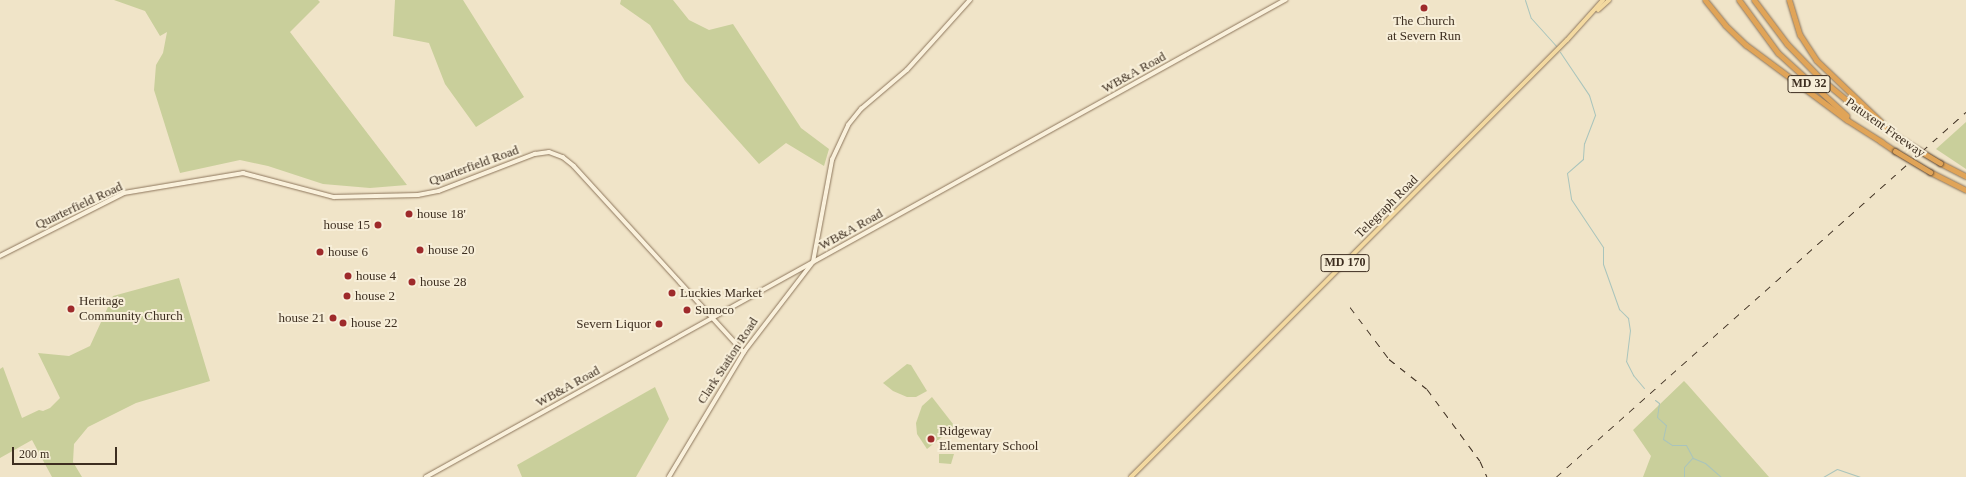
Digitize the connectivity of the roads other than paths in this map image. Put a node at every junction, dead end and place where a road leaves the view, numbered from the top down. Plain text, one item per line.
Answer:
1 (970, 0) edge
2 (1285, 0) edge
3 (1603, 0) edge
4 (1609, 0) edge
5 (1705, 0) edge
6 (1739, 0) edge
7 (1754, 0) edge
8 (1789, 0) edge
9 (1588, 18) junction
10 (1903, 141) junction
11 (1882, 142) junction
12 (1966, 176) edge
13 (1966, 190) edge
14 (0, 256) edge
15 (812, 262) junction
16 (713, 318) junction
17 (744, 352) junction
18 (426, 477) edge
19 (669, 477) edge
20 (1131, 477) edge

1 - 15 street
2 - 15 street, WB&A Road
3 - 9 main road, Telegraph Road / MD 170
4 - 9 main road, Telegraph Road / MD 170
5 - 11 highway
6 - 11 highway, Patuxent Freeway / MD 32
7 - 10 highway, Patuxent Freeway / MD 32
8 - 10 highway
9 - 20 main road, Telegraph Road / MD 170
10 - 12 highway, Patuxent Freeway / MD 32, bridge
11 - 13 highway, Patuxent Freeway / MD 32, bridge
14 - 16 street, Quarterfield Road
15 - 16 street, WB&A Road
15 - 17 street, Clark Station Road
16 - 17 street, Quarterfield Road
16 - 18 street, WB&A Road
17 - 19 street, Clark Station Road

